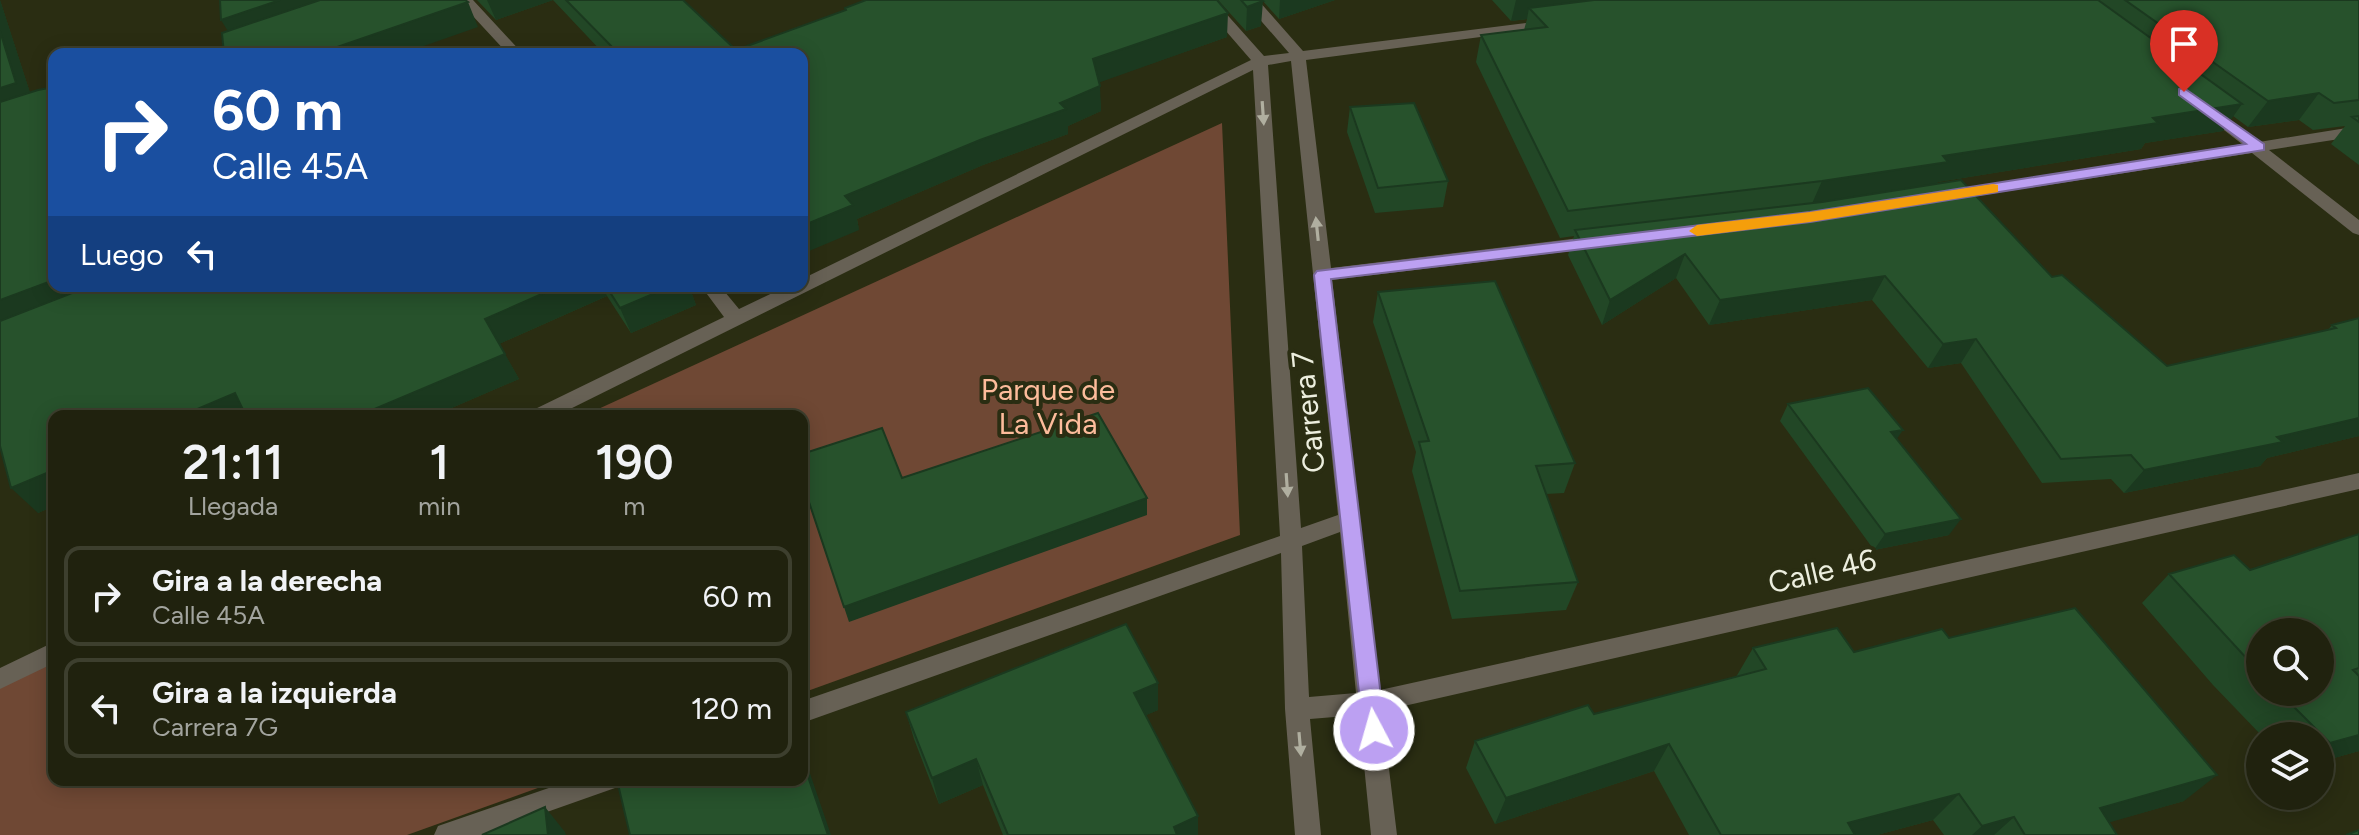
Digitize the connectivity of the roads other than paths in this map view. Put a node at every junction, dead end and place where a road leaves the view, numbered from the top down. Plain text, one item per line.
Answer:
1 (465, 0) edge
2 (1206, 0) edge
3 (1250, 0) edge
4 (1567, 22) edge
5 (510, 48) edge
6 (1298, 54) junction
7 (1260, 61) junction
8 (2197, 101) edge
9 (2359, 131) edge
10 (2259, 147) junction
11 (1934, 198) edge
12 (2359, 229) edge
13 (1621, 239) edge
14 (1322, 275) junction
15 (808, 284) edge
16 (715, 292) edge
17 (791, 292) edge
18 (736, 319) junction
19 (550, 410) edge
20 (2359, 481) edge
21 (1350, 520) junction
22 (1291, 540) junction
23 (48, 655) edge
24 (0, 679) edge
25 (1371, 703) junction
26 (1297, 709) junction
27 (808, 710) edge
28 (589, 786) edge
29 (447, 835) edge
30 (1308, 835) edge
31 (1384, 835) edge

1 - 5 street
2 - 7 street
3 - 6 street
4 - 6 street
6 - 7 street
14 -> 6 street, Carrera 7
7 - 15 street
7 -> 22 street, Carrera 7
8 - 10 street
9 - 10 street
10 - 11 street
10 - 12 street
13 - 14 street
14 - 21 street, Carrera 7
16 - 18 street
17 - 18 street
18 - 19 street
20 - 25 street, Calle 46
21 - 22 street
21 - 25 street, Carrera 7
22 - 26 street, Carrera 7
22 - 27 street
23 - 24 street
25 - 26 street, Calle 46
25 - 31 street, Carrera 7
26 -> 30 street, Carrera 7
28 - 29 street

